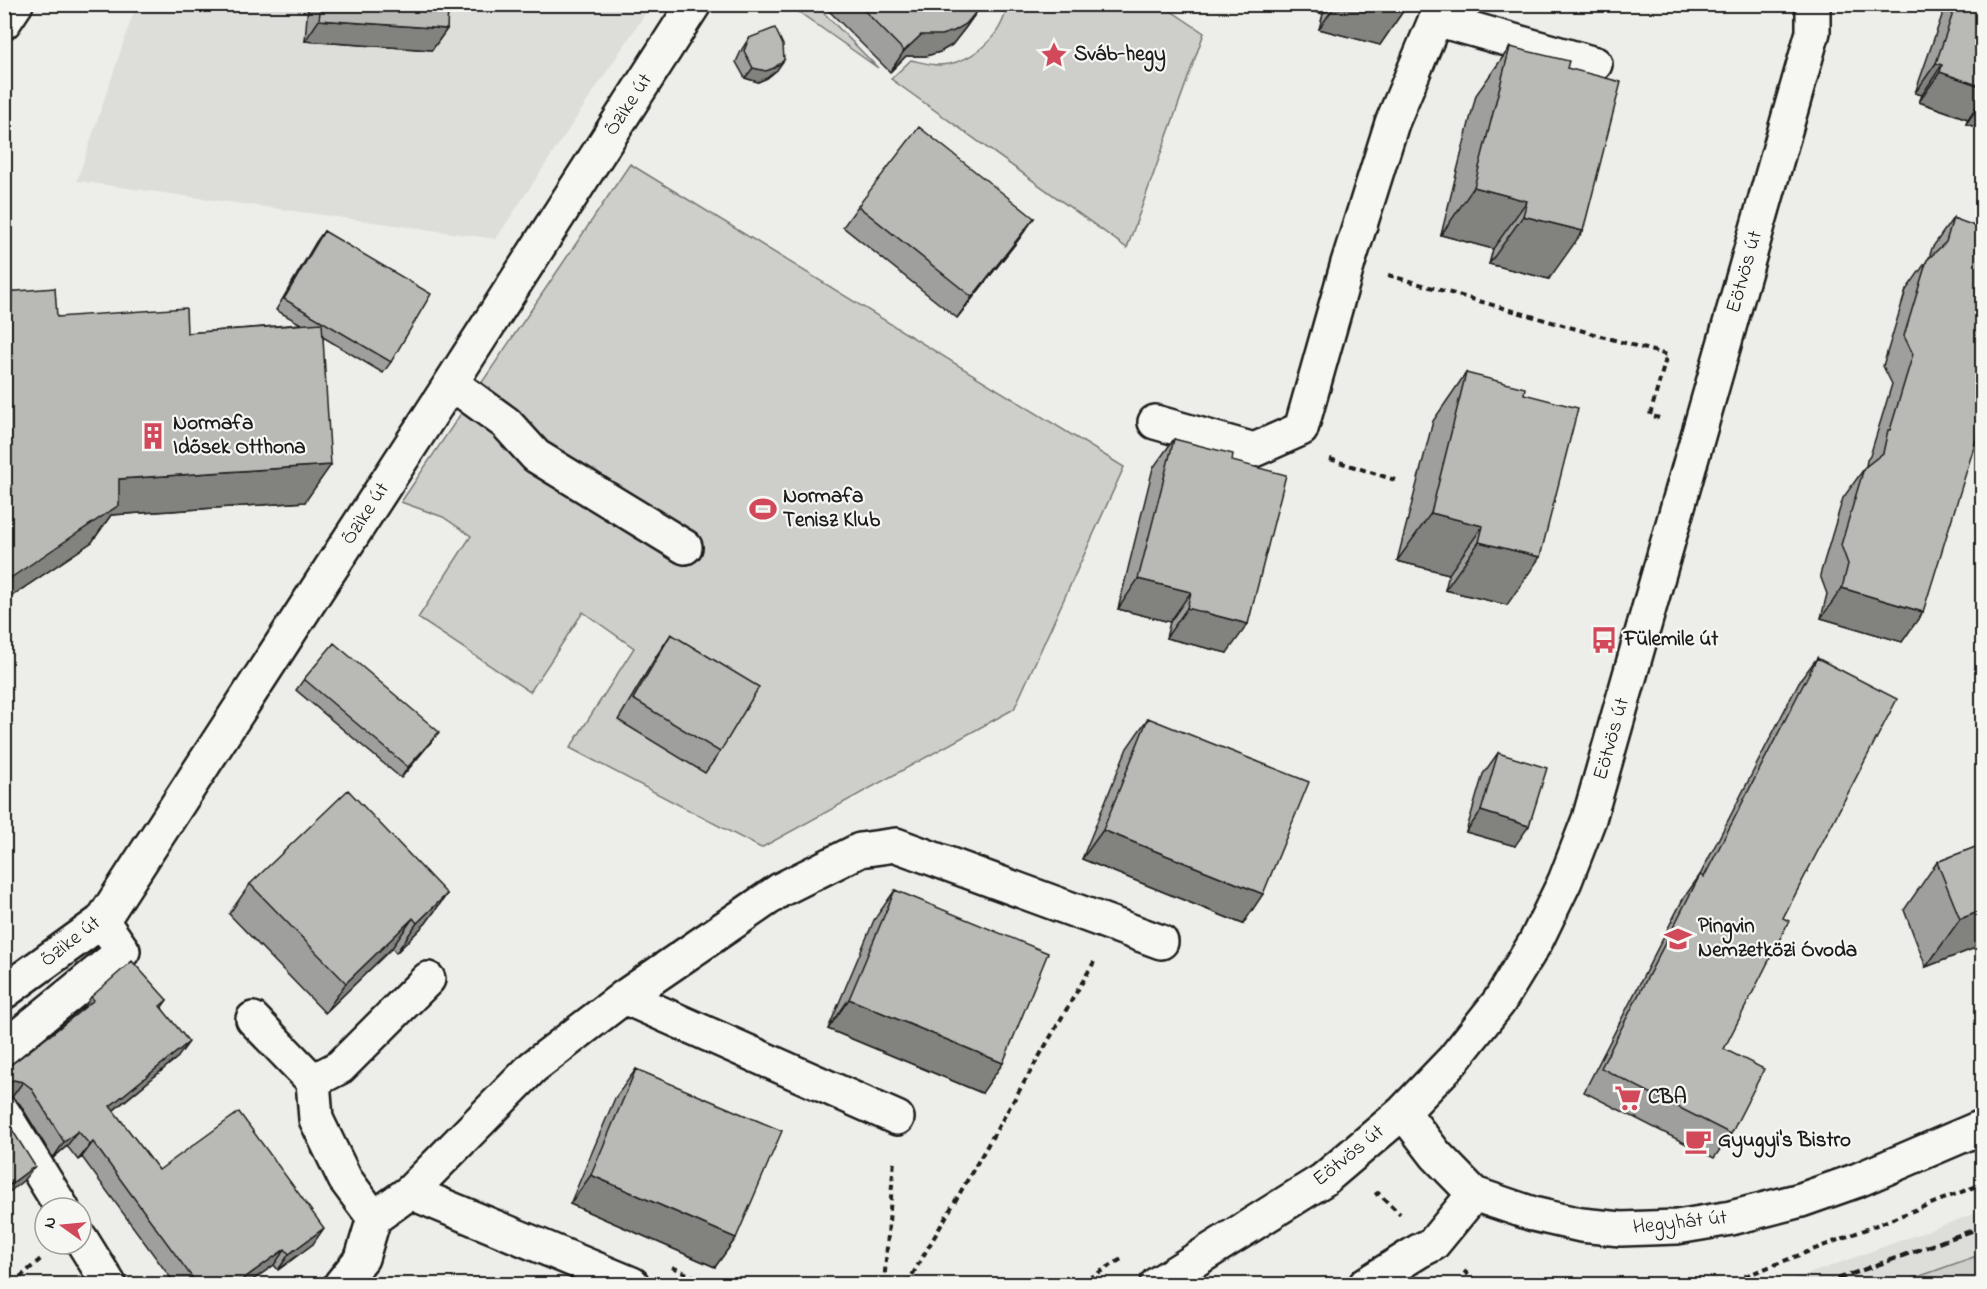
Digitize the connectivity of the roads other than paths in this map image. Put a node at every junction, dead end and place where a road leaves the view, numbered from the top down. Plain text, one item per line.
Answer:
1 (16, 4) edge
2 (694, 4) edge
3 (1830, 4) edge
4 (1439, 12) edge
5 (1813, 18) edge
6 (4, 22) edge
7 (1594, 64) dead end
8 (451, 382) junction
9 (1155, 422) dead end
10 (685, 547) dead end
11 (102, 921) junction
12 (1161, 942) dead end
13 (428, 979) dead end
14 (4, 992) edge
15 (624, 997) junction
16 (253, 1019) dead end
17 (4, 1048) edge
18 (313, 1081) junction
19 (1402, 1112) junction
20 (4, 1114) edge
21 (897, 1118) road end
22 (1983, 1127) edge
23 (410, 1192) junction
24 (1474, 1194) junction
25 (55, 1196) edge
26 (374, 1218) junction
27 (92, 1256) edge
28 (109, 1284) edge
29 (340, 1284) edge
30 (632, 1284) edge
31 (1157, 1284) edge
32 (1366, 1284) edge

1 - 6 street
2 - 8 street, Őzike út
3 - 5 street, Eötvös út
4 - 7 street
4 - 9 street
5 - 19 street, Eötvös út
8 - 10 street
8 - 11 street, Őzike út
11 - 14 street, Őzike út
11 - 17 street
12 - 15 street
13 - 18 street
15 - 21 street
15 - 23 street
16 - 18 street
18 - 26 street
19 - 24 street, Hegyhát út
19 - 31 street, Eötvös út
20 - 25 street
22 - 24 street, Hegyhát út
23 - 26 street
23 - 30 street
24 - 32 street
26 - 29 street
27 - 28 street

